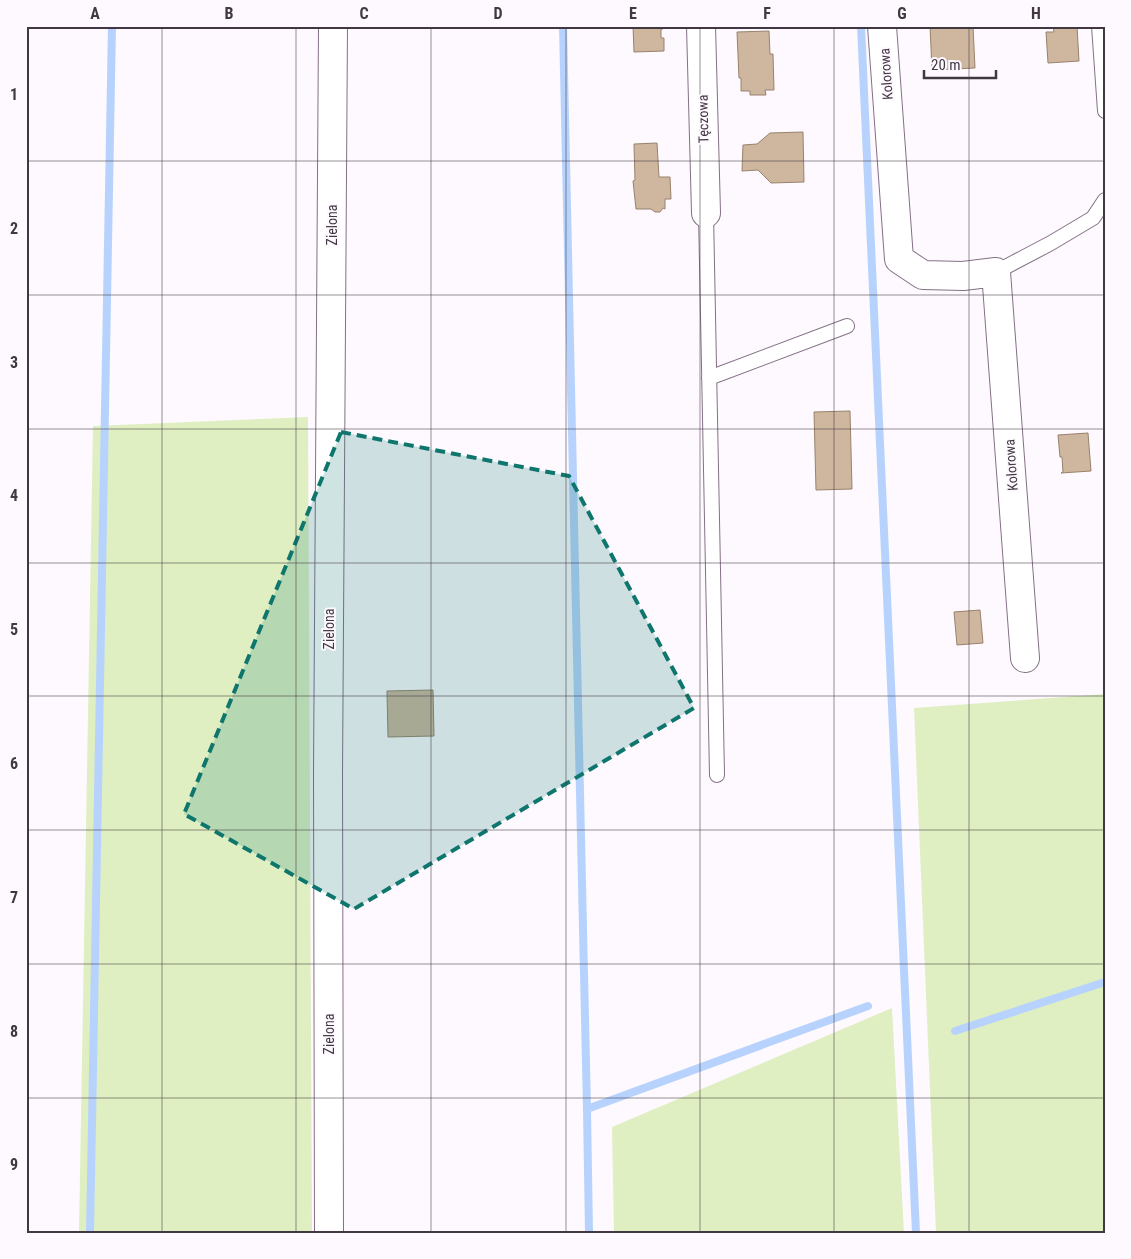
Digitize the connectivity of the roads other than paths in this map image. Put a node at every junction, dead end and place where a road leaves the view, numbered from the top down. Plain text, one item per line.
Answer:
1 (334, 26) edge
2 (701, 26) edge
3 (882, 26) edge
4 (1100, 26) edge
5 (1105, 111) edge
6 (1105, 200) edge
7 (706, 213) joint
8 (996, 272) junction
9 (847, 326) dead end
10 (709, 378) junction
11 (1025, 658) dead end
12 (717, 775) dead end
13 (329, 1233) edge

1 - 13 street, Zielona
2 - 7 street, Tęczowa
3 - 8 street, Kolorowa
4 - 5 lane
6 - 8 lane, Kolorowa
7 - 10 lane
8 - 11 street, Kolorowa
9 - 10 lane
10 - 12 lane

